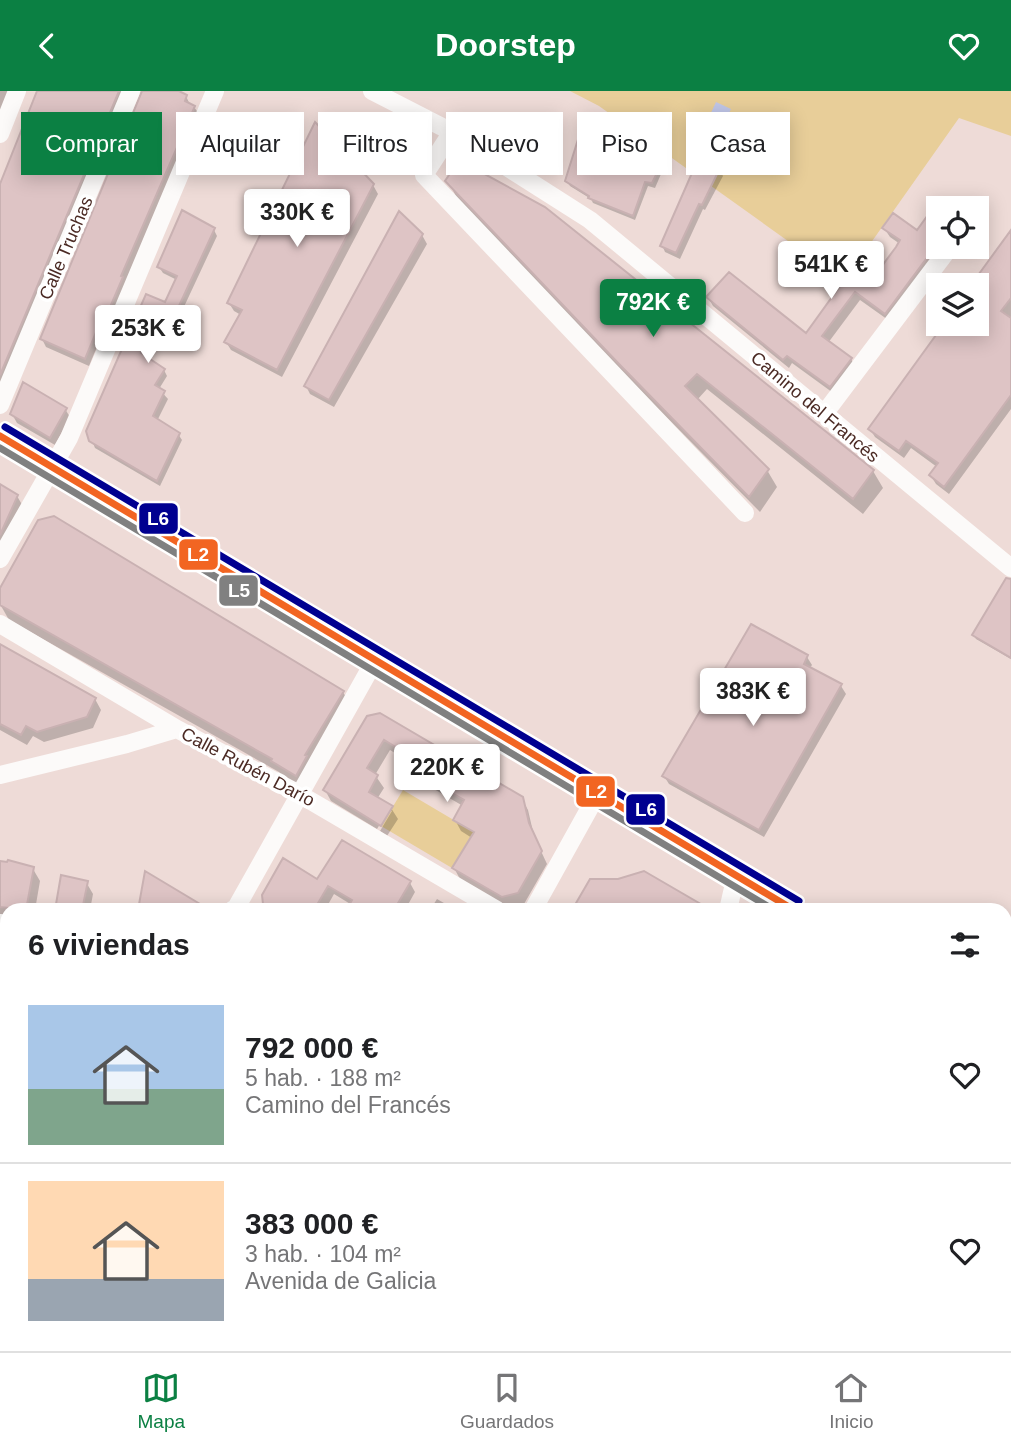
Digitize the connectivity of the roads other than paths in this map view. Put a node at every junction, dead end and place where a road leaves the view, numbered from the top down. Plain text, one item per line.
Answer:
1 (17, 91) edge
2 (131, 91) edge
3 (215, 91) edge
4 (372, 91) edge
5 (446, 129) edge
6 (0, 134) edge
7 (446, 141) edge
8 (519, 175) edge
9 (941, 259) edge
10 (0, 405) edge
11 (824, 414) junction
12 (0, 436) edge
13 (51, 467) junction
14 (745, 513) dead end
15 (0, 559) edge
16 (1011, 568) edge
17 (0, 624) edge
18 (375, 660) junction
19 (177, 729) junction
20 (0, 775) edge
21 (598, 793) junction
22 (299, 794) junction
23 (736, 876) junction
24 (239, 903) edge
25 (485, 903) edge
26 (537, 903) edge
27 (730, 903) edge
28 (782, 903) edge

1 - 6 street
2 - 10 street, Calle Truchas
3 - 13 street
4 - 5 street, Camino del Francés
7 - 14 street
8 - 11 street, Camino del Francés
9 - 11 street
11 - 16 street, Camino del Francés
12 - 13 main road
13 - 15 street
13 - 18 main road
17 - 19 street, Calle Rubén Darío
18 - 21 main road
18 - 22 street
19 - 20 street
19 - 22 street, Calle Rubén Darío
21 - 23 main road
21 - 26 street
22 - 24 street
22 - 25 street, Calle Rubén Darío
23 - 27 street
23 - 28 main road

